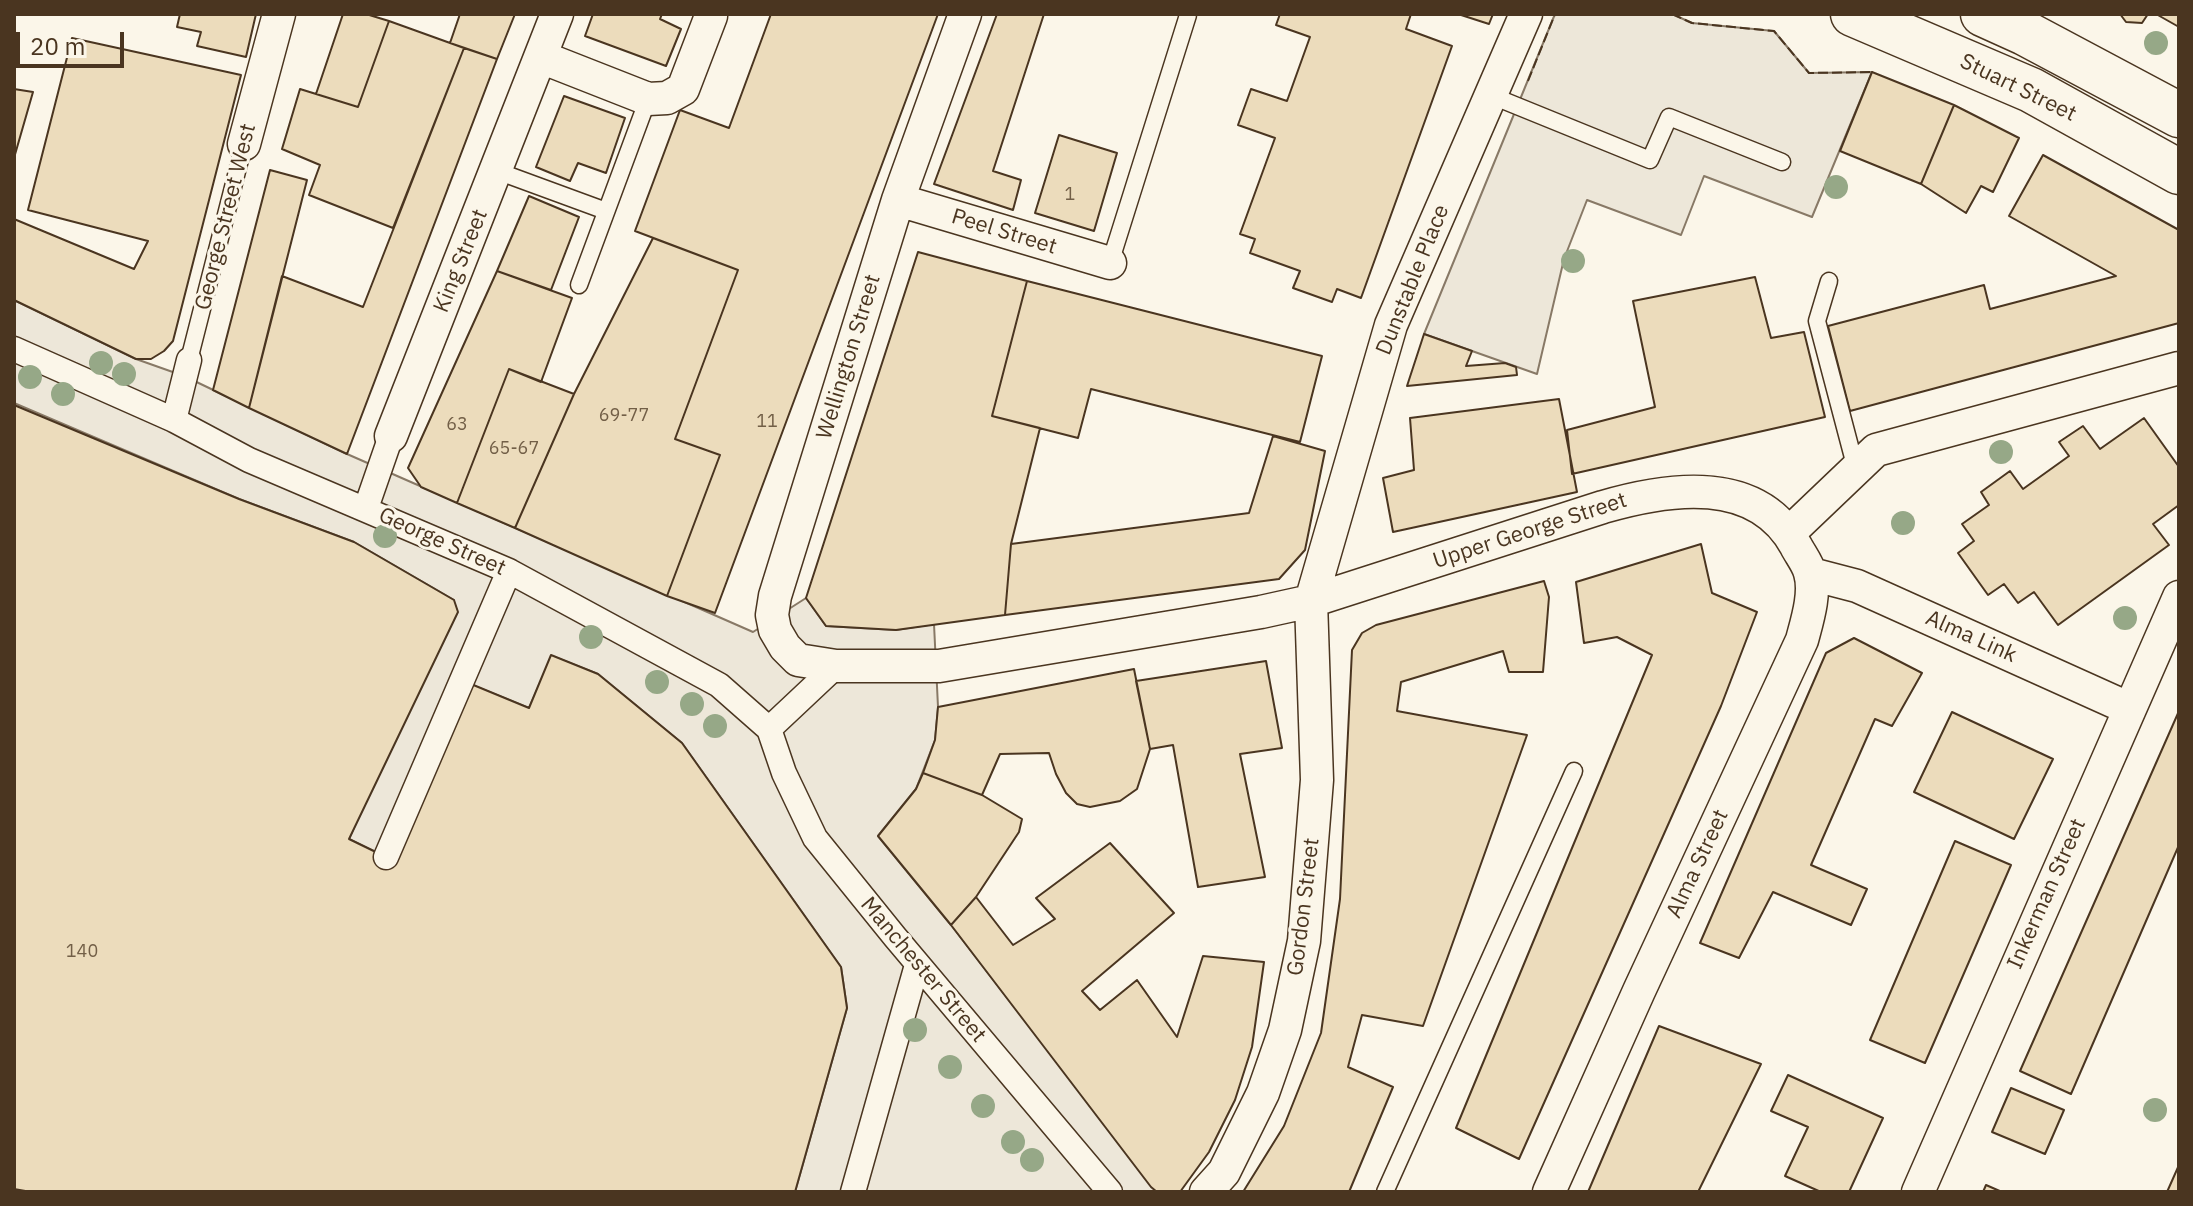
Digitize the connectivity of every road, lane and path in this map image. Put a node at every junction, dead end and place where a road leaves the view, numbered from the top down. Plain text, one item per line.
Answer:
1 (279, 14) edge
2 (557, 14) edge
3 (965, 14) edge
4 (1526, 14) edge
5 (1853, 14) edge
6 (1983, 14) edge
7 (1188, 15) edge
8 (711, 16) edge
9 (541, 57) junction
10 (1490, 95) junction
11 (648, 99) junction
12 (2179, 115) edge
13 (244, 144) joint
14 (1782, 162) dead end
15 (497, 171) junction
16 (2179, 172) edge
17 (898, 200) junction
18 (606, 211) junction
19 (1110, 263) joint
20 (1829, 281) dead end
21 (579, 285) dead end
22 (14, 349) edge
23 (189, 360) joint
24 (2179, 368) edge
25 (174, 420) junction
26 (391, 436) joint
27 (1856, 469) junction
28 (366, 508) junction
29 (1789, 533) junction
30 (509, 571) junction
31 (1811, 574) junction
32 (2179, 597) edge
33 (1311, 601) junction
34 (836, 666) junction
35 (2128, 708) junction
36 (769, 729) junction
37 (1574, 771) dead end
38 (386, 857) dead end
39 (917, 965) junction
40 (853, 1192) edge
41 (1110, 1192) edge
42 (1206, 1192) edge
43 (1385, 1192) edge
44 (1549, 1192) edge
45 (1918, 1192) edge

1 - 13 street, George Street West
2 - 9 street, King Street
3 - 17 street, Wellington Street
4 - 10 street, Dunstable Place
5 - 16 highway, Stuart Street
6 - 12 highway
7 - 19 lane
8 - 11 street
9 - 11 street
9 - 15 street, King Street
10 - 14 lane
10 - 33 street, Dunstable Place
11 - 18 lane
13 - 23 lane, George Street West
15 - 18 lane
15 - 26 street, King Street
17 - 19 street, Peel Street
17 - 34 street, Wellington Street
18 - 21 lane
20 - 27 lane
22 - 25 street, George Street
23 - 25 street, George Street West
24 - 27 street
25 - 28 street, George Street
26 - 28 street, King Street
27 - 29 street
28 - 30 street, George Street
29 - 31 street
29 - 33 street, Upper George Street
30 - 36 street, George Street
30 - 38 street
31 - 35 street, Alma Link
31 - 44 street, Alma Street
32 - 35 street, Inkerman Street
33 - 34 street, Upper George Street
33 - 42 street, Gordon Street
34 - 36 street
35 - 45 street, Inkerman Street
36 - 39 street, Manchester Street
37 - 43 lane
39 - 40 street
39 - 41 street, Manchester Street

